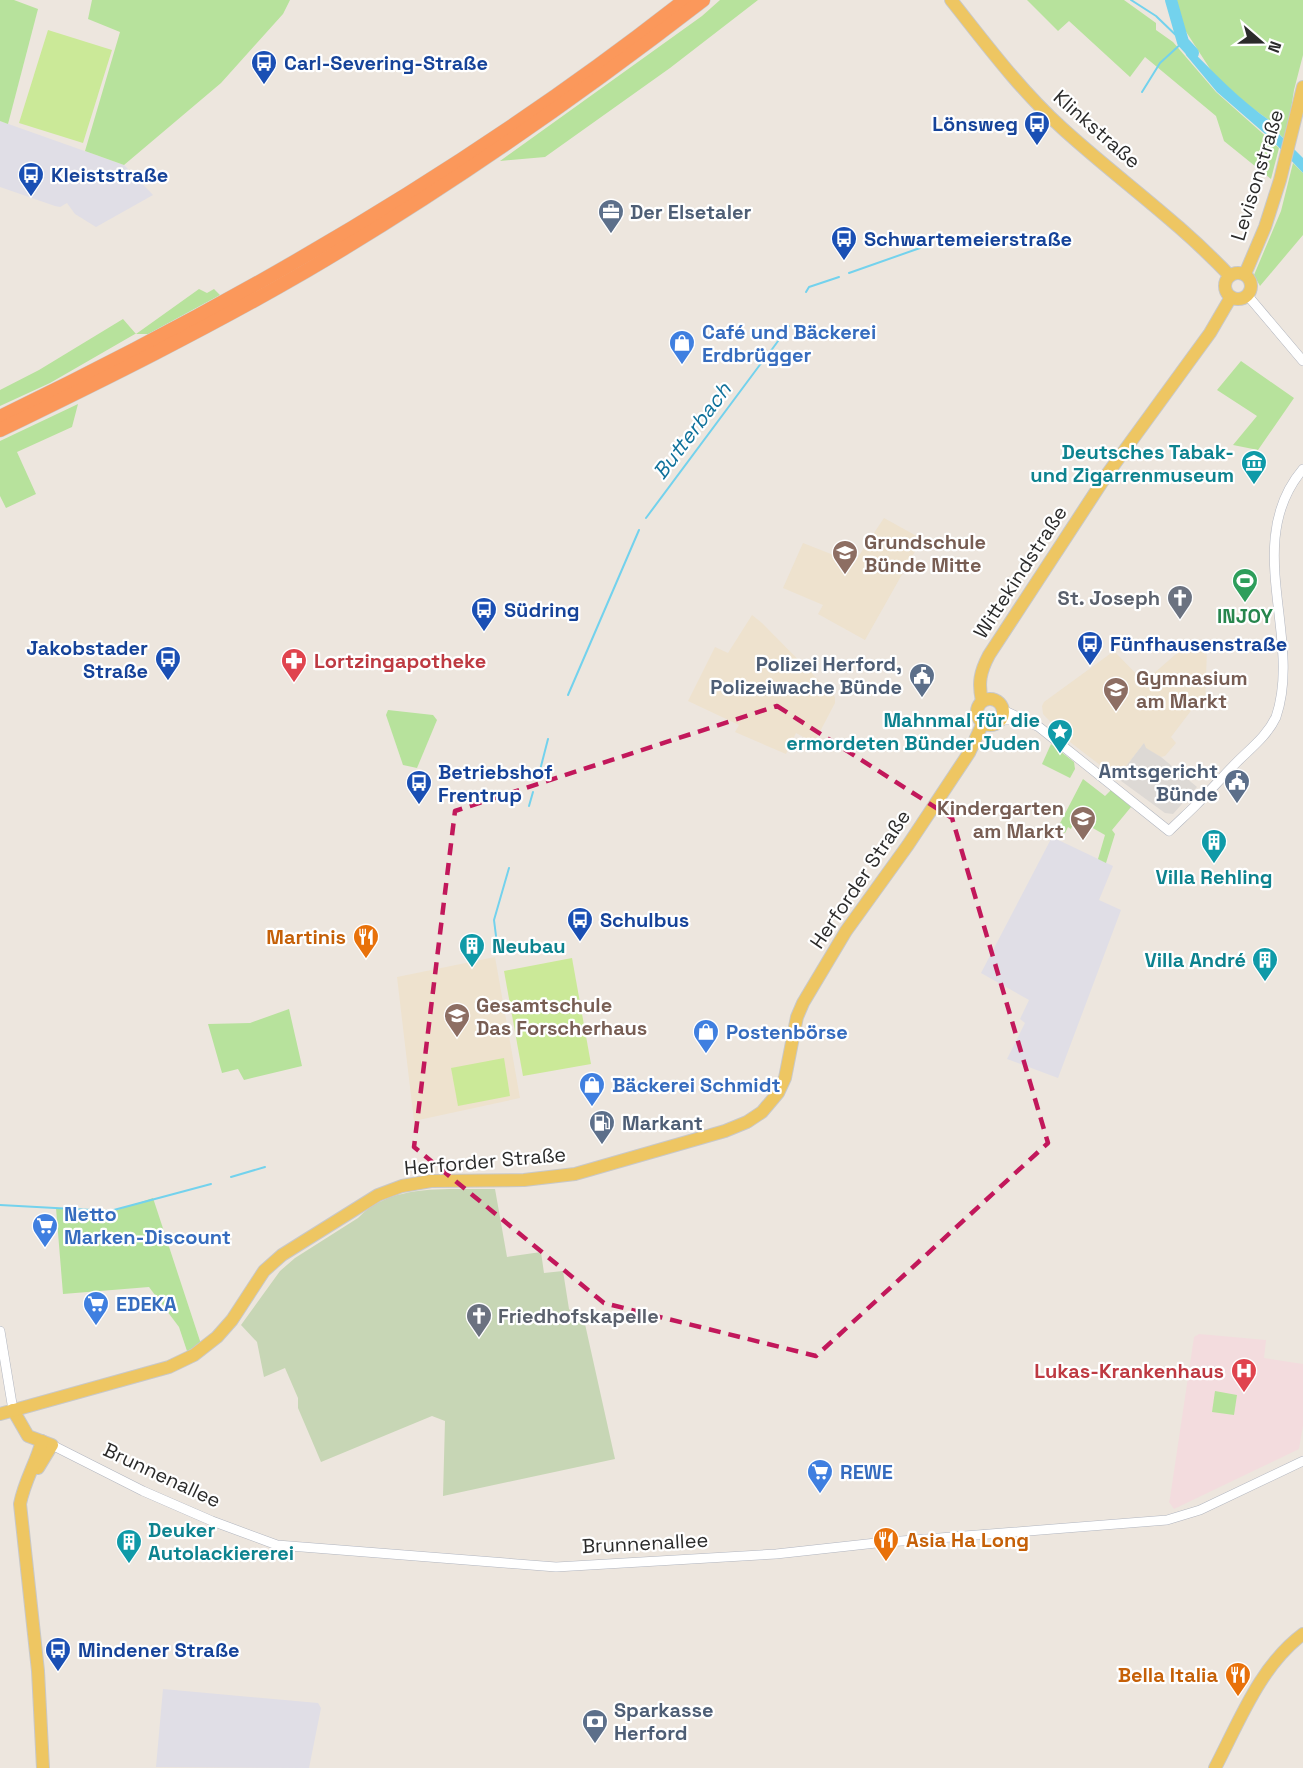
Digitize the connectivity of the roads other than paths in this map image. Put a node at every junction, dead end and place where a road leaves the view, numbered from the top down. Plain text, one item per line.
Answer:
1 (685, 0) edge
2 (704, 0) edge
3 (951, 0) edge
4 (1303, 87) edge
5 (482, 153) junction
6 (440, 180) junction
7 (1245, 274) junction
8 (1230, 276) junction
9 (1248, 296) junction
10 (1231, 297) junction
11 (1303, 361) edge
12 (0, 417) edge
13 (0, 430) edge
14 (1303, 469) edge
15 (986, 700) junction
16 (994, 719) junction
17 (0, 1331) edge
18 (13, 1410) junction
19 (0, 1414) edge
20 (47, 1443) junction
21 (1303, 1461) edge
22 (1303, 1634) edge
23 (43, 1768) edge
24 (1215, 1768) edge

1 - 5 highway
2 - 5 highway
3 - 8 main road, Klinkstraße
4 - 7 main road, Levisonstraße
5 - 6 highway
6 - 12 highway
6 - 13 highway
7 - 8 main road
7 - 9 main road
8 - 10 main road
9 - 10 main road
9 - 11 street
10 - 15 main road, Wittekindstraße
14 - 16 street
15 - 16 main road
15 - 16 main road, Wittekindstraße
16 - 18 main road, Herforder Straße
17 - 18 street
18 - 19 main road, Herforder Straße
18 - 20 main road, Brunnenallee
20 - 21 street, Brunnenallee
20 - 23 main road
22 - 24 main road

